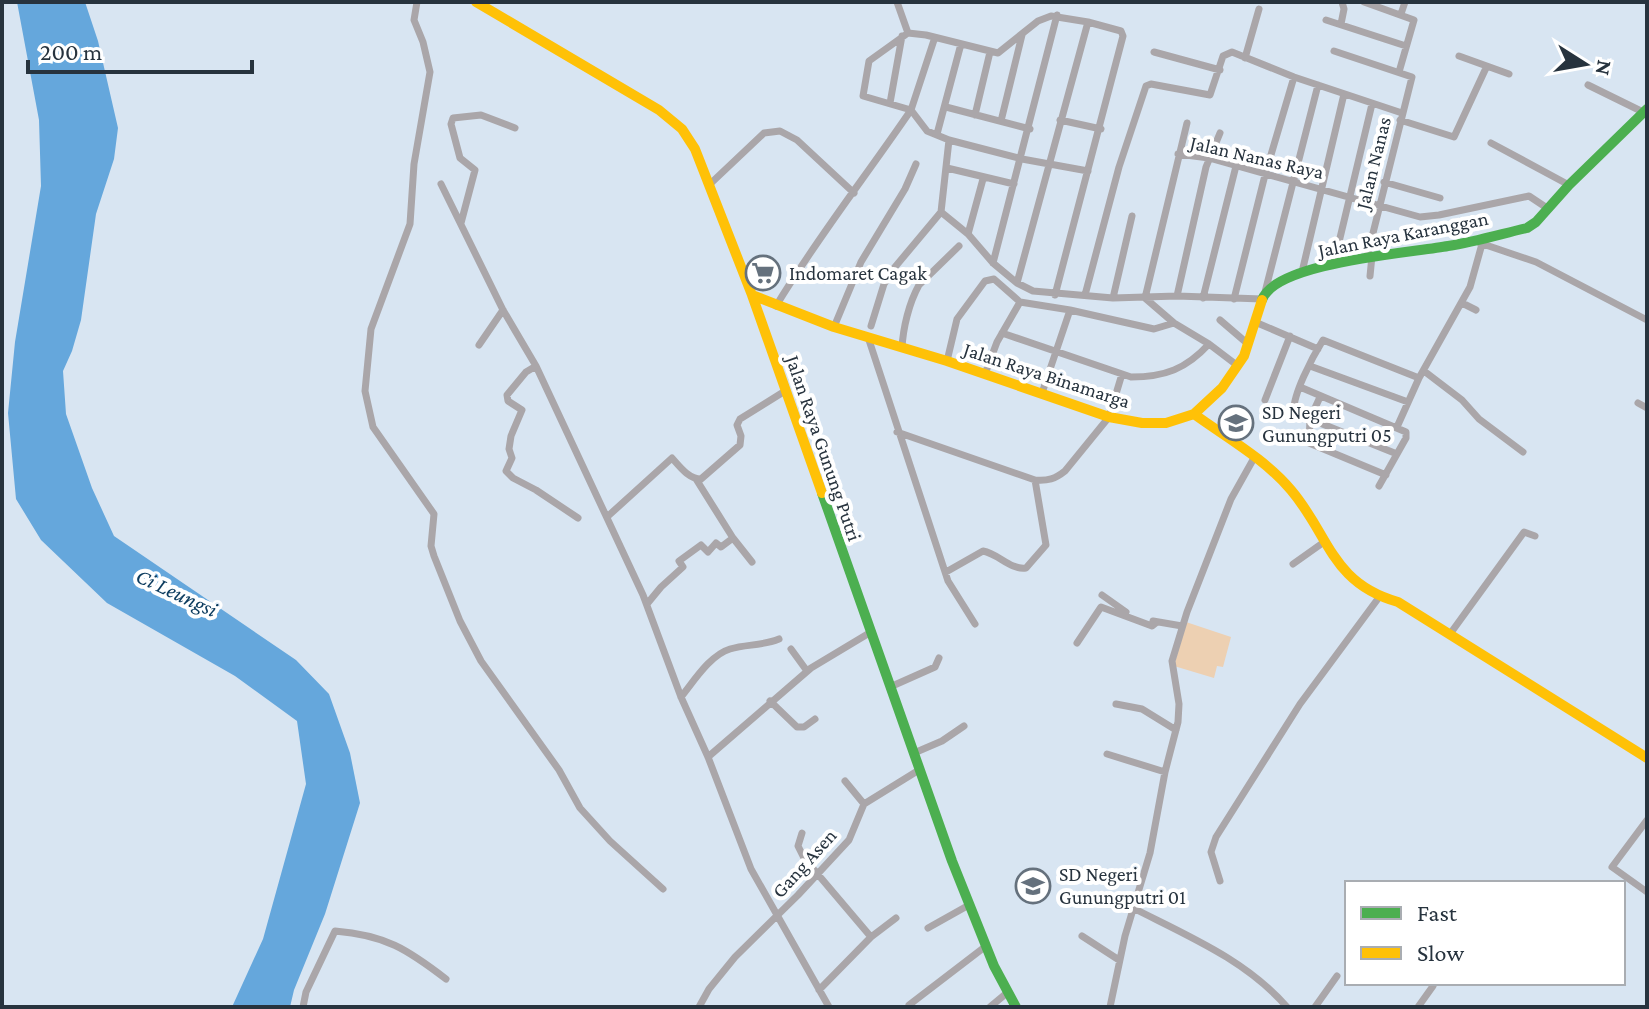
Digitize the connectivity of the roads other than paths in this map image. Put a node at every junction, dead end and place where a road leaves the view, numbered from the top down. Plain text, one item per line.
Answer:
1 (417, 2) edge
2 (476, 2) edge
3 (897, 2) edge
4 (1342, 2) edge
5 (1405, 2) edge
6 (1368, 3) edge
7 (1259, 9) dead end
8 (1401, 14) junction
9 (1057, 15) junction
10 (1326, 20) dead end
11 (1088, 22) junction
12 (1341, 24) junction
13 (905, 34) junction
14 (1022, 35) junction
15 (935, 37) junction
16 (961, 44) junction
17 (1406, 46) junction
18 (1334, 51) dead end
19 (990, 52) junction
20 (1154, 52) dead end
21 (1459, 56) dead end
22 (1245, 58) junction
23 (1486, 68) junction
24 (1220, 70) junction
25 (1399, 72) junction
26 (1509, 74) dead end
27 (1294, 77) junction
28 (1318, 85) junction
29 (1588, 85) dead end
30 (1344, 94) junction
31 (890, 103) junction
32 (1372, 104) junction
33 (946, 107) junction
34 (911, 110) junction
35 (1645, 111) edge
36 (975, 115) junction
37 (1401, 117) junction
38 (1060, 120) junction
39 (1001, 121) junction
40 (1187, 123) dead end
41 (515, 128) dead end
42 (1030, 129) junction
43 (1101, 129) junction
44 (1220, 133) dead end
45 (937, 134) junction
46 (949, 140) junction
47 (1491, 143) dead end
48 (1178, 154) junction
49 (1209, 158) junction
50 (1022, 159) junction
51 (1049, 162) junction
52 (916, 164) dead end
53 (1236, 166) junction
54 (947, 168) junction
55 (1088, 171) junction
56 (1265, 175) junction
57 (983, 179) junction
58 (1294, 182) junction
59 (1384, 182) junction
60 (441, 184) dead end
61 (1014, 184) junction
62 (709, 185) junction
63 (1569, 185) junction
64 (1321, 188) junction
65 (854, 193) junction
66 (1351, 195) junction
67 (1440, 198) dead end
68 (1379, 203) junction
69 (1547, 208) junction
70 (941, 212) junction
71 (1132, 216) dead end
72 (461, 223) junction
73 (968, 234) junction
74 (1478, 242) junction
75 (959, 246) dead end
76 (1370, 256) junction
77 (993, 263) junction
78 (1334, 263) junction
79 (1302, 272) junction
80 (1370, 276) dead end
81 (1017, 283) junction
82 (752, 295) junction
83 (1055, 295) junction
84 (1085, 295) junction
85 (1177, 296) junction
86 (1263, 297) junction
87 (1113, 298) junction
88 (1145, 298) junction
89 (1203, 298) junction
90 (1234, 299) junction
91 (1020, 302) junction
92 (1462, 303) junction
93 (776, 306) junction
94 (503, 310) junction
95 (1070, 310) junction
96 (1476, 310) dead end
97 (1220, 320) dead end
98 (1647, 320) edge
99 (1255, 322) junction
100 (1174, 323) junction
101 (834, 327) junction
102 (869, 332) junction
103 (1002, 333) junction
104 (1290, 336) junction
105 (1209, 344) junction
106 (1248, 344) junction
107 (479, 345) dead end
108 (902, 348) junction
109 (1318, 349) junction
110 (1056, 352) junction
111 (947, 361) junction
112 (536, 366) junction
113 (1238, 366) junction
114 (1310, 366) junction
115 (985, 374) junction
116 (1122, 374) junction
117 (1421, 374) junction
118 (1300, 387) junction
119 (785, 391) junction
120 (1042, 393) junction
121 (1320, 397) junction
122 (1265, 400) dead end
123 (1408, 402) junction
124 (1638, 403) dead end
125 (1647, 408) edge
126 (1194, 414) junction
127 (1298, 416) dead end
128 (1109, 417) junction
129 (1310, 419) junction
130 (1397, 427) junction
131 (897, 432) junction
132 (1523, 452) dead end
133 (1397, 454) junction
134 (1254, 458) junction
135 (1386, 475) junction
136 (696, 479) junction
137 (1035, 480) junction
138 (1379, 486) dead end
139 (607, 517) junction
140 (578, 518) dead end
141 (1535, 536) dead end
142 (733, 538) junction
143 (1324, 542) junction
144 (752, 562) dead end
145 (1293, 564) dead end
146 (946, 572) junction
147 (1102, 595) dead end
148 (1380, 596) junction
149 (647, 604) junction
150 (1157, 622) junction
151 (975, 624) dead end
152 (1182, 626) junction
153 (871, 632) junction
154 (1450, 634) junction
155 (779, 639) dead end
156 (1077, 643) dead end
157 (791, 649) dead end
158 (939, 658) dead end
159 (807, 671) junction
160 (890, 687) junction
161 (681, 697) junction
162 (770, 701) junction
163 (1116, 704) dead end
164 (815, 719) dead end
165 (964, 726) dead end
166 (1176, 730) junction
167 (913, 753) junction
168 (1107, 754) dead end
169 (708, 757) junction
170 (1647, 758) edge
171 (919, 770) junction
172 (1165, 772) junction
173 (845, 781) dead end
174 (864, 804) junction
175 (1647, 820) edge
176 (802, 833) dead end
177 (818, 874) junction
178 (1220, 881) dead end
179 (663, 889) dead end
180 (1647, 892) edge
181 (969, 905) junction
182 (1133, 908) junction
183 (779, 914) junction
184 (896, 918) dead end
185 (928, 928) dead end
186 (1082, 936) dead end
187 (871, 937) junction
188 (986, 946) junction
189 (1119, 960) junction
190 (1337, 976) dead end
191 (446, 979) dead end
192 (1433, 986) dead end
193 (819, 990) junction
194 (1008, 992) junction
195 (909, 1005) edge
196 (303, 1007) edge
197 (699, 1007) edge
198 (829, 1007) edge
199 (990, 1007) edge
200 (1016, 1007) edge
201 (1110, 1007) edge
202 (1287, 1007) edge
203 (1315, 1007) edge
204 (1418, 1007) edge

1 - 179 street
2 - 62 street, Jalan Raya Gunung Putri
3 - 13 street
4 - 12 street
5 - 8 street
6 - 8 street
7 - 22 street
8 - 17 street
9 - 11 street
9 - 14 street
9 - 42 street
10 - 12 street
11 - 38 street
11 - 43 street
12 - 17 street
13 - 15 street
13 - 31 street
13 - 31 street
14 - 19 street
14 - 39 street
15 - 16 street
15 - 34 street
16 - 19 street
16 - 33 street
17 - 25 street
18 - 25 street
19 - 36 street
20 - 24 street
21 - 23 street
22 - 24 street
22 - 27 street
23 - 26 street
23 - 37 street
24 - 84 street
25 - 37 street, Jalan Nanas
27 - 28 street
27 - 56 street
28 - 30 street
28 - 58 street
29 - 35 street
30 - 32 street
30 - 64 street
31 - 34 street
32 - 37 street
32 - 66 street
33 - 36 street
33 - 45 street
34 - 45 street
34 - 65 street
35 - 63 street, Jalan Raya Karanggan
36 - 39 street
37 - 59 street, Jalan Nanas
38 - 43 street
38 - 51 street
39 - 42 street
40 - 48 street
41 - 72 street
42 - 50 street
43 - 55 street
44 - 49 street
45 - 46 street
46 - 50 street
46 - 54 street
47 - 63 street
48 - 49 street, Jalan Nanas Raya
48 - 88 street, Jalan Nanas Raya
49 - 53 street, Jalan Nanas Raya
49 - 85 street
50 - 51 street
50 - 61 street
51 - 55 street
51 - 81 street
52 - 101 street
53 - 56 street, Jalan Nanas Raya
53 - 89 street
54 - 57 street
54 - 70 street
55 - 83 street
56 - 58 street, Jalan Nanas Raya
56 - 90 street
57 - 61 street
57 - 73 street
58 - 64 street, Jalan Nanas Raya
58 - 86 street
59 - 67 street
59 - 68 street, Jalan Nanas
60 - 72 street
61 - 77 street
62 - 65 street
62 - 82 street, Jalan Raya Gunung Putri
63 - 69 street, Jalan Raya Karanggan
64 - 66 street, Jalan Nanas Raya
64 - 79 street
65 - 93 street
66 - 68 street, Jalan Nanas Raya
66 - 78 street
68 - 69 street, Jalan Nanas Raya
68 - 76 street, Jalan Nanas
69 - 74 street, Jalan Raya Karanggan
70 - 73 street
70 - 102 street
71 - 87 street
72 - 94 street
73 - 77 street
74 - 76 street, Jalan Raya Karanggan
74 - 92 street
74 - 98 street
75 - 108 street
76 - 78 street, Jalan Raya Karanggan
76 - 80 street, Jalan Nanas
77 - 81 street
78 - 79 street, Jalan Raya Karanggan
79 - 86 street, Jalan Raya Karanggan
81 - 83 street
82 - 93 street, Jalan Raya Binamarga
82 - 119 street, Jalan Raya Gunung Putri
83 - 84 street
84 - 87 street
85 - 88 street
85 - 89 street
86 - 90 street
86 - 99 street
87 - 88 street
88 - 100 street
89 - 90 street
91 - 95 street
91 - 103 street
91 - 111 street
92 - 96 street
92 - 117 street
93 - 101 street, Jalan Raya Binamarga
94 - 107 street
94 - 112 street
95 - 100 street
95 - 110 street
97 - 106 street
99 - 104 street
99 - 106 street
100 - 105 street
101 - 102 street, Jalan Raya Binamarga
102 - 108 street, Jalan Raya Binamarga
102 - 131 street
103 - 110 street
103 - 115 street
104 - 109 street
104 - 122 street
105 - 113 street
105 - 116 street
106 - 113 street
108 - 111 street, Jalan Raya Binamarga
109 - 114 street
109 - 117 street
110 - 116 street
110 - 120 street
111 - 115 street, Jalan Raya Binamarga
112 - 139 street
112 - 140 street
113 - 126 street
114 - 118 street
114 - 123 street
115 - 120 street, Jalan Raya Binamarga
116 - 128 street
117 - 123 street
117 - 132 street
118 - 121 street
118 - 127 street
119 - 136 street
119 - 153 street, Jalan Raya Gunung Putri
120 - 128 street, Jalan Raya Binamarga
121 - 129 street
121 - 130 street
123 - 130 street
124 - 125 street
126 - 128 street, Jalan Raya Binamarga
126 - 134 street
128 - 137 street
129 - 133 street
129 - 135 street
130 - 133 street
131 - 137 street
131 - 146 street
133 - 135 street
134 - 143 street
134 - 152 street
135 - 138 street
136 - 139 street
136 - 142 street
137 - 146 street
139 - 149 street
141 - 154 street
142 - 144 street
142 - 149 street
143 - 145 street
143 - 148 street
146 - 151 street
147 - 150 street
148 - 154 street
148 - 178 street
149 - 161 street
150 - 152 street
150 - 156 street
152 - 166 street
153 - 159 street
153 - 160 street, Jalan Raya Gunung Putri
154 - 170 street
155 - 161 street
157 - 159 street
158 - 160 street
159 - 162 street
160 - 167 street, Jalan Raya Gunung Putri
161 - 169 street
162 - 164 street
162 - 169 street
163 - 166 street
165 - 167 street
166 - 172 street
167 - 171 street, Jalan Raya Gunung Putri
168 - 172 street
169 - 183 street
171 - 174 street
171 - 181 street, Jalan Raya Gunung Putri
172 - 182 street
173 - 174 street
174 - 177 street, Gang Asen
175 - 180 street
176 - 177 street
177 - 183 street, Gang Asen
177 - 187 street
181 - 185 street
181 - 188 street, Jalan Raya Gunung Putri
182 - 189 street
182 - 202 street
183 - 193 street
183 - 197 street, Gang Asen
184 - 187 street
186 - 189 street
187 - 193 street
188 - 194 street, Jalan Raya Gunung Putri
188 - 195 street
189 - 201 street
190 - 203 street
191 - 196 street
192 - 204 street
193 - 198 street
194 - 199 street
194 - 200 street, Jalan Raya Gunung Putri

